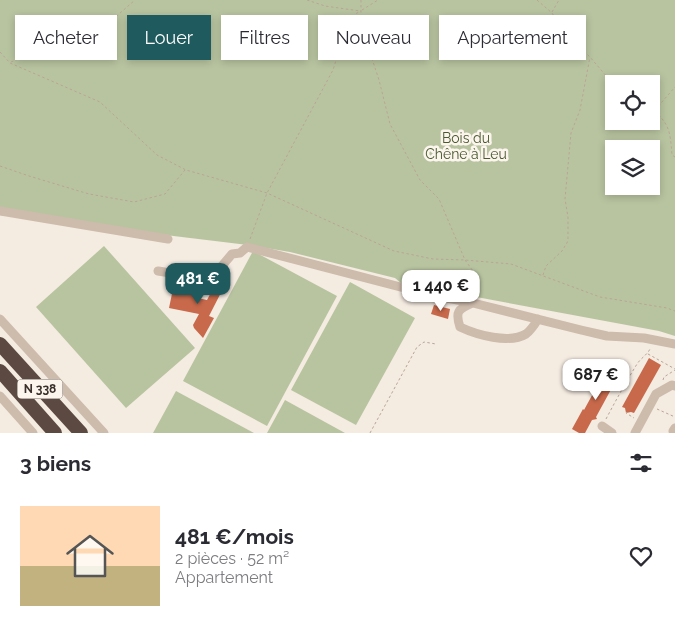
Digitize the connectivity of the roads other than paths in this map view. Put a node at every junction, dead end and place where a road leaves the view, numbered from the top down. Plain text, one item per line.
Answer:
1 (0, 211) edge
2 (168, 239) dead end
3 (158, 271) dead end
4 (471, 303) junction
5 (0, 319) edge
6 (538, 320) junction
7 (0, 344) edge
8 (675, 344) edge
9 (0, 371) edge
10 (675, 386) edge
11 (0, 396) edge
12 (602, 426) road end
13 (33, 433) edge
14 (56, 433) edge
15 (80, 433) edge
16 (104, 433) edge
17 (612, 433) edge
18 (635, 433) edge

1 - 2 street
3 - 4 street
4 - 6 street
4 - 6 street
5 - 16 street
6 - 8 street
7 - 15 highway, N 338
9 - 14 highway, N 338
10 - 18 street
11 - 13 street
12 - 17 street

